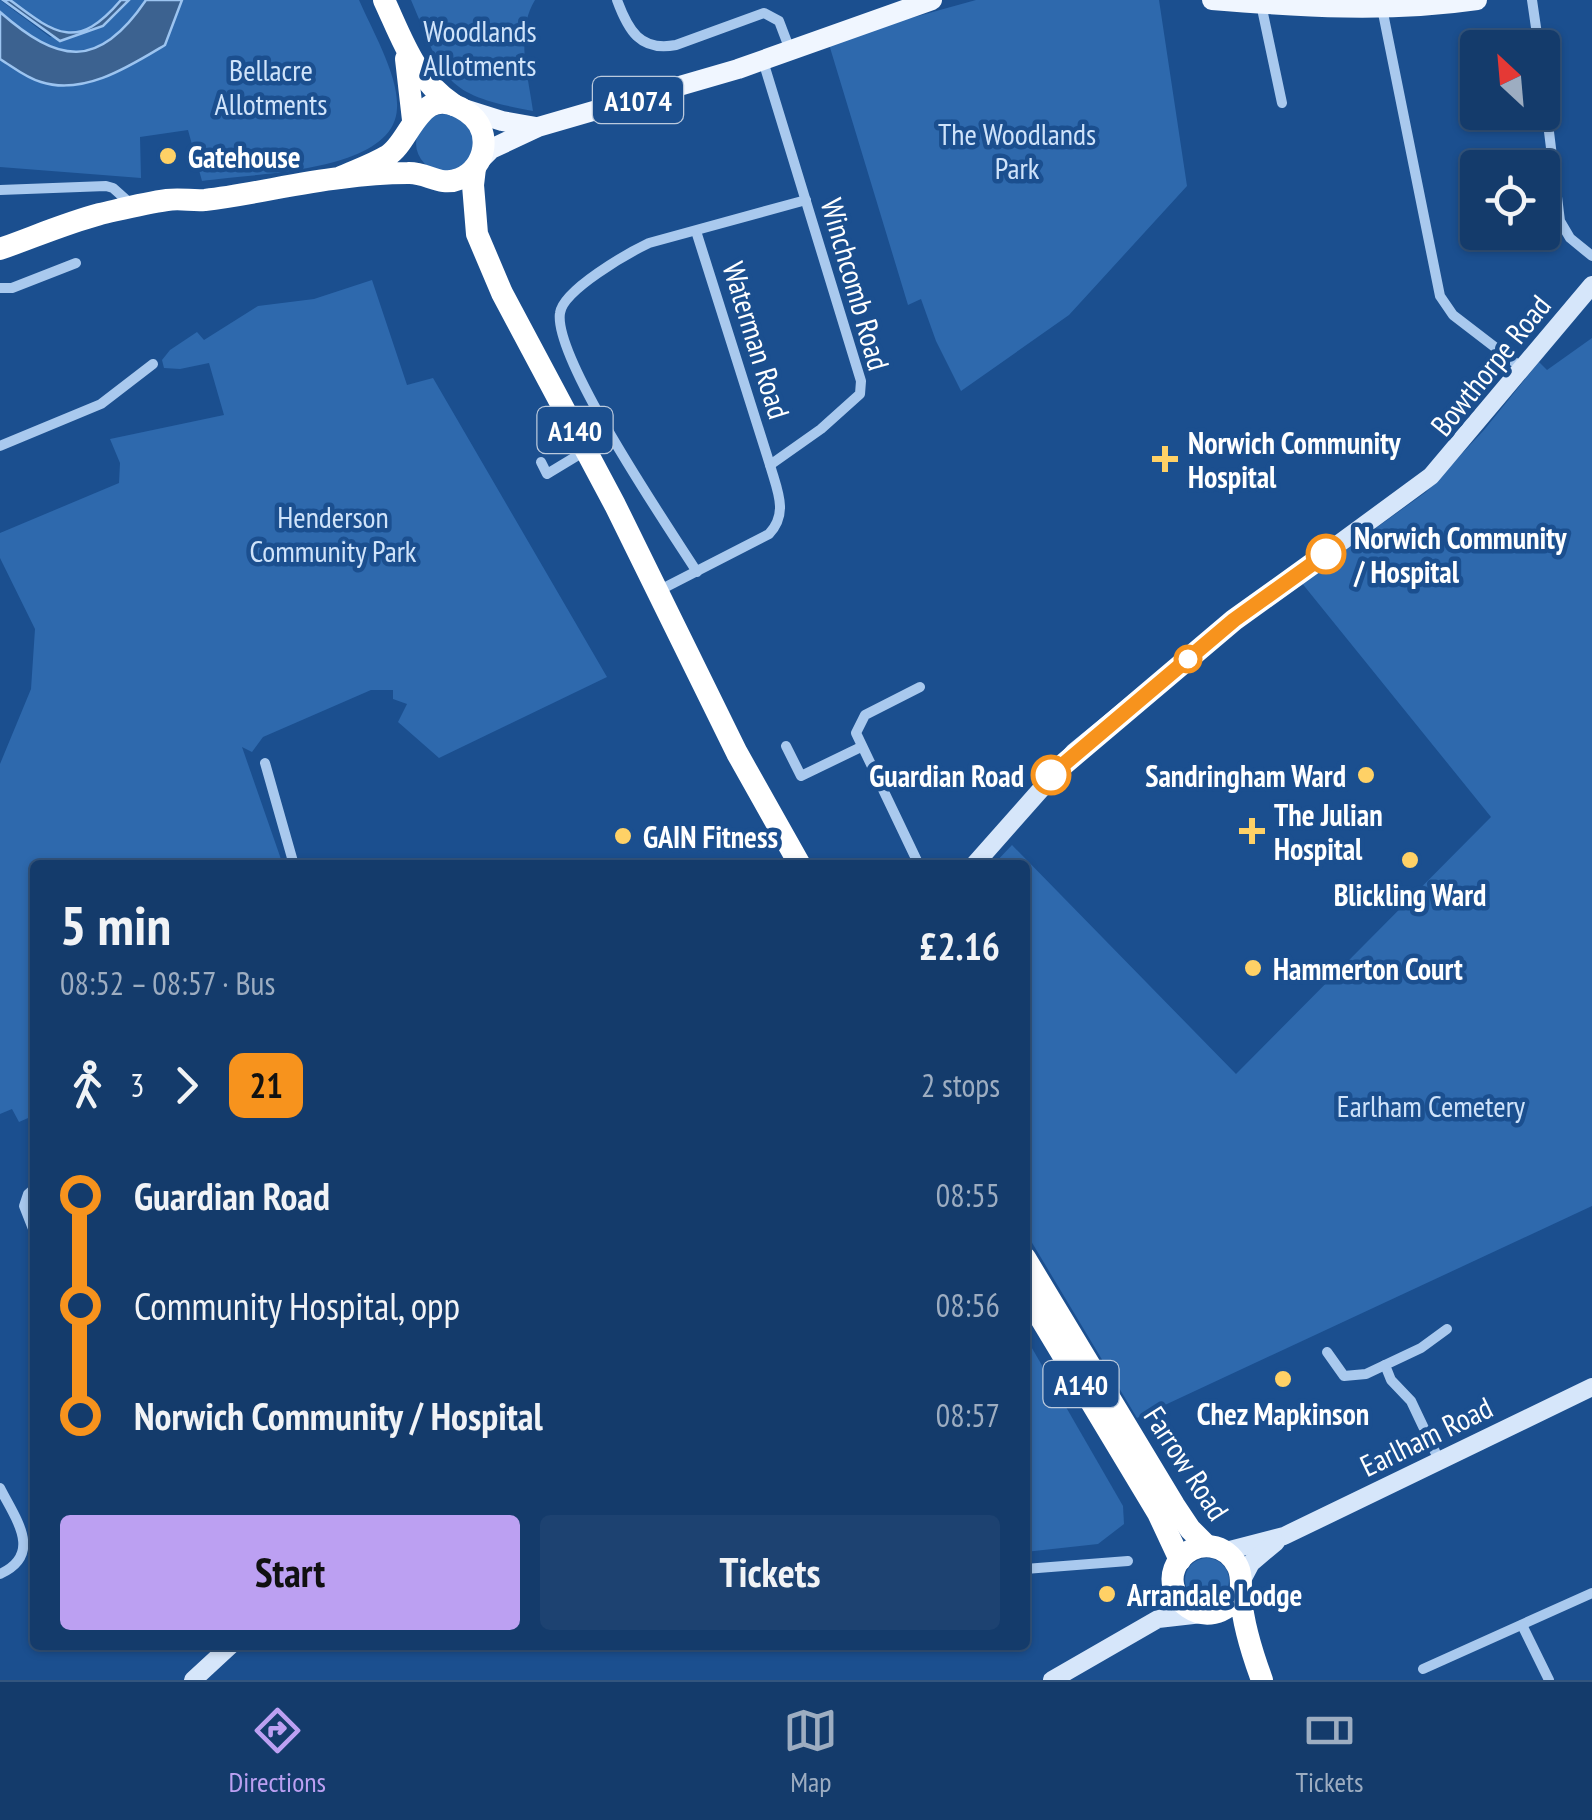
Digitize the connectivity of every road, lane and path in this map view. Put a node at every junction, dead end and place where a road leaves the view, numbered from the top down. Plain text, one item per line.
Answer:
1 (384, 0) edge
2 (617, 0) edge
3 (932, 0) edge
4 (1212, 0) edge
5 (1476, 0) edge
6 (1532, 0) edge
7 (1261, 4) junction
8 (1382, 8) junction
9 (1536, 30) edge
10 (404, 50) junction
11 (790, 50) junction
12 (763, 60) junction
13 (1282, 103) dead end
14 (459, 107) junction
15 (410, 125) junction
16 (538, 127) junction
17 (1549, 130) edge
18 (478, 163) junction
19 (427, 177) junction
20 (339, 178) junction
21 (0, 190) edge
22 (95, 200) junction
23 (201, 200) junction
24 (806, 200) junction
25 (696, 231) junction
26 (477, 234) junction
27 (4, 248) edge
28 (1592, 256) edge
29 (76, 263) dead end
30 (0, 277) edge
31 (1592, 286) edge
32 (0, 289) edge
33 (154, 364) dead end
34 (1522, 368) junction
35 (0, 446) edge
36 (586, 450) junction
37 (540, 462) dead end
38 (770, 465) junction
39 (547, 474) junction
40 (554, 487) dead end
41 (696, 572) junction
42 (658, 591) junction
43 (920, 687) dead end
44 (786, 746) dead end
45 (861, 747) junction
46 (265, 763) dead end
47 (743, 763) junction
48 (293, 860) edge
49 (782, 860) edge
50 (797, 860) edge
51 (917, 860) edge
52 (978, 860) edge
53 (30, 1196) edge
54 (30, 1221) edge
55 (1030, 1266) edge
56 (1030, 1300) edge
57 (1447, 1329) dead end
58 (1327, 1352) dead end
59 (1385, 1366) junction
60 (1592, 1387) edge
61 (1439, 1460) junction
62 (0, 1488) edge
63 (1284, 1536) junction
64 (1216, 1548) junction
65 (21, 1556) junction
66 (30, 1558) edge
67 (1180, 1560) junction
68 (1128, 1561) dead end
69 (1030, 1569) edge
70 (0, 1574) edge
71 (1174, 1586) junction
72 (1241, 1587) junction
73 (1592, 1593) edge
74 (1208, 1614) junction
75 (1522, 1625) junction
76 (1135, 1630) junction
77 (226, 1650) edge
78 (1423, 1669) dead end
79 (194, 1680) edge
80 (1052, 1680) edge
81 (1259, 1680) edge
82 (1549, 1680) edge

1 - 10 highway, A140
2 - 11 street
3 - 11 main road, A1074
4 - 7 main road
5 - 8 main road
6 - 9 street
7 - 8 main road
7 - 13 street
8 - 34 street
10 - 14 highway, A140
10 - 15 highway, A140
11 - 12 main road, A1074
12 - 16 main road, A1074
12 - 24 street, Winchcomb Road
14 - 15 highway, A1074
14 - 16 main road, A1074
14 - 18 highway, A140
15 - 19 highway, A140
15 - 20 highway, A1074
16 - 18 main road, A1074
17 - 28 street
18 - 19 highway, A1074
18 - 26 highway, A140
19 - 20 highway, A1074
19 - 26 highway, A140
20 - 23 highway, A1074
21 - 22 street
22 - 23 highway, A1074
22 - 27 highway, A1074
23 - 27 highway, A1074
24 - 25 street
24 - 38 street, Winchcomb Road
25 - 38 street, Waterman Road
25 - 41 street
26 - 36 highway, A140
29 - 32 street
30 - 32 street
31 - 34 street, Bowthorpe Road
33 - 35 street
34 - 52 street, Bowthorpe Road
36 - 39 street
36 - 42 highway, A140
37 - 39 street
38 - 41 street
39 - 40 street
41 - 42 street
42 - 47 highway, A140
43 - 45 street
44 - 45 street
45 - 51 street
46 - 48 street
47 - 49 highway, A140
47 - 50 highway, A140
53 - 54 street
55 - 64 highway, Farrow Road / A140
56 - 67 highway, Farrow Road / A140
57 - 59 street
58 - 59 street
59 - 61 street
60 - 61 street, Earlham Road
61 - 63 street, Earlham Road
62 - 65 street
63 - 64 street, Earlham Road
63 - 72 street, Earlham Road
64 - 67 highway
64 - 72 highway, A140
65 - 66 street
65 - 70 street
67 - 71 highway
68 - 69 street
71 - 74 highway, A140
71 - 76 street
72 - 74 highway
72 - 81 highway, A140
73 - 75 street
74 - 76 street
74 - 81 highway, A140
75 - 78 street
75 - 82 street
76 - 80 street
77 - 79 street

